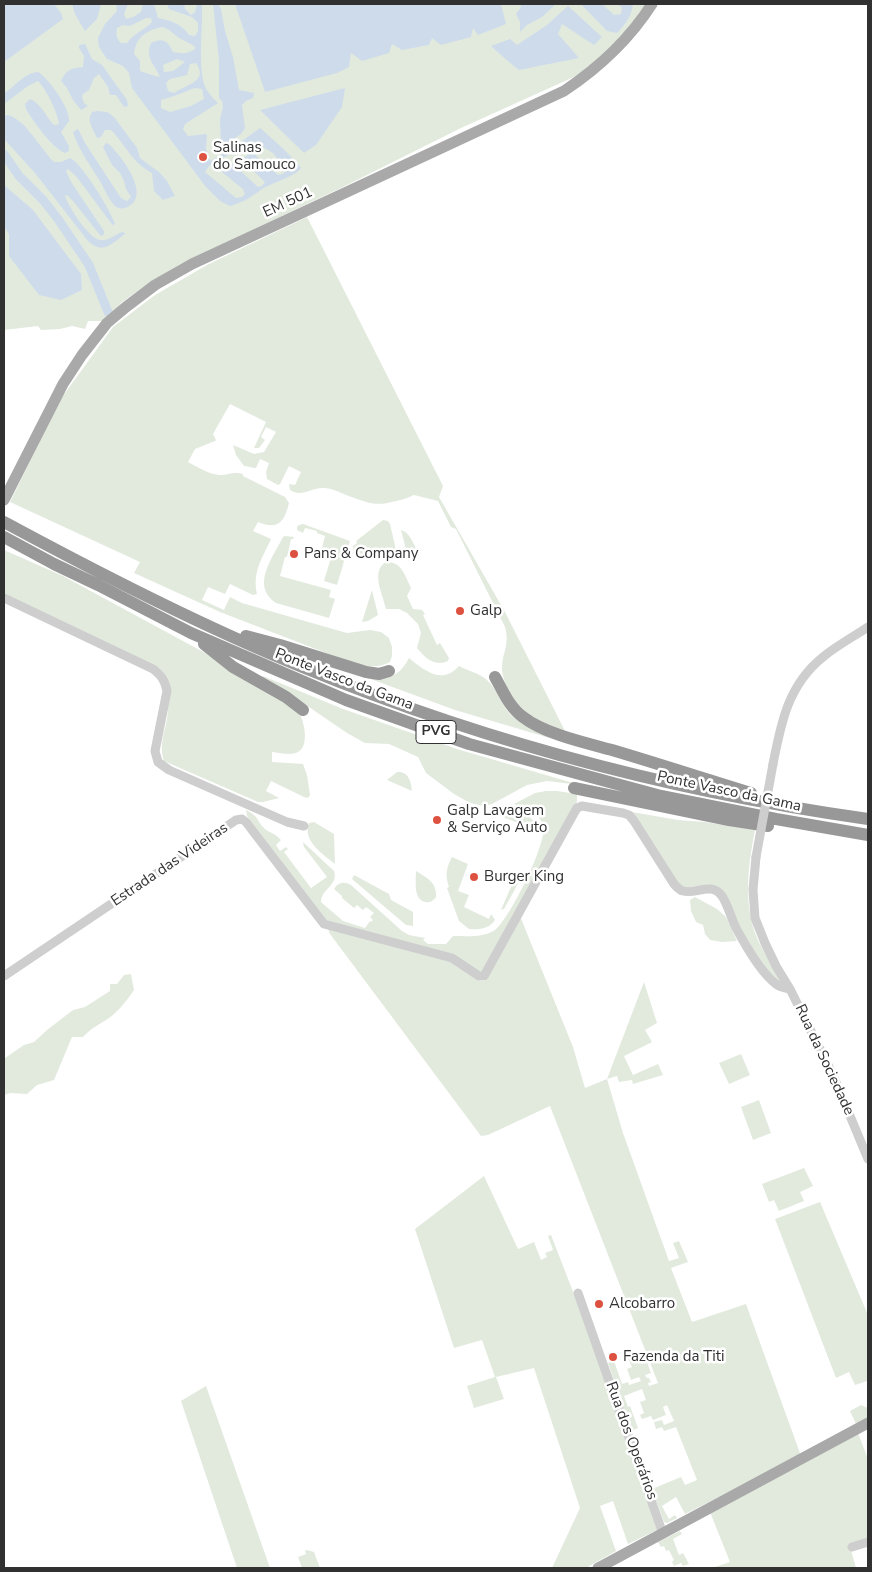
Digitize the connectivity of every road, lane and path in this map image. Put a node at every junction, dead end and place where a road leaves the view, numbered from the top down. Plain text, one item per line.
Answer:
1 (652, 4) edge
2 (4, 500) edge
3 (4, 522) edge
4 (4, 537) edge
5 (34, 546) junction
6 (4, 598) edge
7 (207, 626) junction
8 (868, 627) edge
9 (191, 634) junction
10 (390, 671) dead end
11 (495, 677) dead end
12 (304, 710) dead end
13 (574, 788) dead end
14 (821, 812) junction
15 (868, 819) edge
16 (304, 826) dead end
17 (868, 835) edge
18 (4, 976) edge
19 (790, 989) junction
20 (868, 1159) edge
21 (578, 1293) dead end
22 (868, 1424) edge
23 (663, 1534) junction
24 (868, 1542) edge
25 (852, 1547) dead end
26 (598, 1568) edge

1 - 2 main road, EM 501 / EM 501
3 - 5 highway, Ponte Vasco da Gama / PVG
4 - 5 highway, Ponte Vasco da Gama / PVG
5 - 7 highway, Ponte Vasco da Gama / PVG
5 - 9 highway, Ponte Vasco da Gama / PVG
6 - 16 street
7 - 10 highway
7 - 14 highway, Ponte Vasco da Gama / PVG
8 - 19 street, Rua da Sociedade, bridge
9 - 12 highway
9 - 17 highway, Ponte Vasco da Gama / PVG
11 - 14 highway
13 - 17 highway
14 - 15 highway, Ponte Vasco da Gama / PVG
18 - 19 street, Estrada das Videiras
19 - 20 street, Rua da Sociedade
21 - 23 street, Rua dos Operários
22 - 23 main road
23 - 26 main road
24 - 25 street

